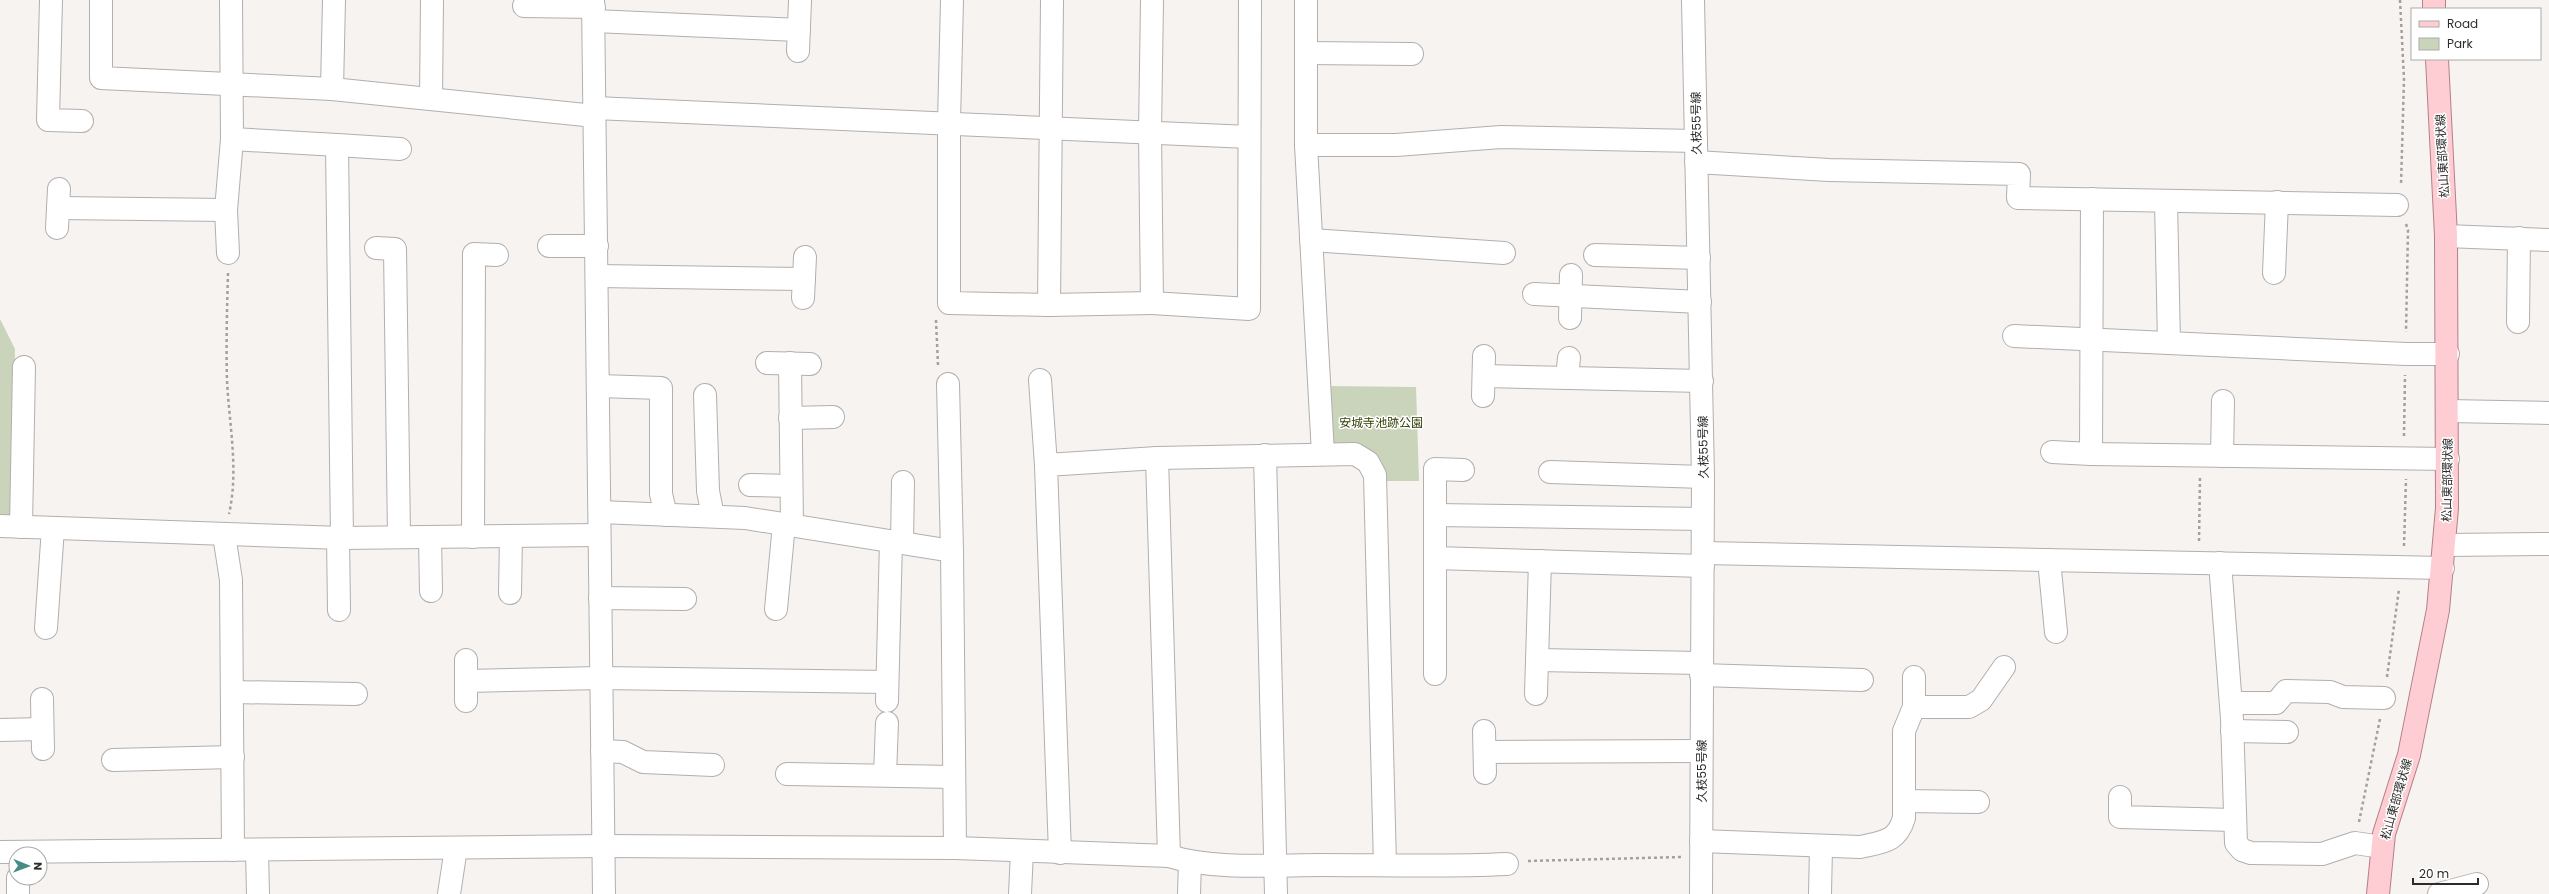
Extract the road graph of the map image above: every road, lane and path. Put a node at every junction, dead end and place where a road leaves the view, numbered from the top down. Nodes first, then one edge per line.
1 (51, 0) edge
2 (101, 0) edge
3 (231, 0) edge
4 (334, 0) edge
5 (432, 0) edge
6 (952, 0) edge
7 (1052, 0) edge
8 (1152, 0) edge
9 (1250, 0) edge
10 (1306, 0) edge
11 (1693, 0) edge
12 (2400, 0) edge
13 (800, 1) dead end
14 (594, 9) edge
15 (524, 10) edge
16 (1306, 53) junction
17 (1412, 54) dead end
18 (2437, 60) edge
19 (232, 84) junction
20 (332, 89) junction
21 (431, 98) junction
22 (595, 112) junction
23 (82, 120) dead end
24 (949, 122) junction
25 (1052, 127) junction
26 (1150, 132) junction
27 (1249, 137) junction
28 (232, 139) junction
29 (337, 145) junction
30 (1306, 145) junction
31 (400, 149) dead end
32 (1696, 151) junction
33 (2092, 199) junction
34 (2166, 201) junction
35 (2277, 202) junction
36 (2397, 205) junction
37 (58, 209) dead end
38 (226, 210) junction
39 (2446, 236) junction
40 (2519, 238) junction
41 (1311, 240) junction
42 (2549, 240) edge
43 (549, 246) dead end
44 (596, 246) junction
45 (376, 248) dead end
46 (228, 253) joint
47 (1504, 253) dead end
48 (497, 255) dead end
49 (1595, 255) dead end
50 (805, 257) dead end
51 (1699, 258) junction
52 (2274, 273) dead end
53 (597, 276) junction
54 (1571, 285) junction
55 (1534, 294) dead end
56 (1700, 302) junction
57 (949, 303) junction
58 (1152, 303) junction
59 (1050, 305) junction
60 (1570, 318) dead end
61 (2518, 322) dead end
62 (2014, 336) dead end
63 (2092, 340) junction
64 (2169, 343) junction
65 (2406, 354) junction
66 (2448, 354) junction
67 (767, 363) dead end
68 (24, 368) dead end
69 (1484, 376) dead end
70 (1040, 380) dead end
71 (1702, 381) junction
72 (948, 384) joint
73 (599, 386) junction
74 (705, 395) dead end
75 (2223, 401) dead end
76 (2448, 411) junction
77 (2549, 413) edge
78 (833, 417) dead end
79 (790, 418) junction
80 (2052, 452) dead end
81 (1323, 454) junction
82 (2091, 454) junction
83 (1265, 455) junction
84 (2211, 456) junction
85 (1156, 458) junction
86 (2404, 458) junction
87 (2448, 458) junction
88 (1046, 465) junction
89 (1463, 470) dead end
90 (1550, 472) dead end
91 (1703, 477) junction
92 (903, 482) dead end
93 (750, 485) dead end
94 (791, 486) junction
95 (600, 512) junction
96 (666, 515) junction
97 (1435, 515) junction
98 (713, 516) junction
99 (1702, 519) junction
100 (788, 525) junction
101 (11, 526) edge
102 (53, 528) junction
103 (224, 535) junction
104 (599, 535) junction
105 (473, 536) junction
106 (511, 536) junction
107 (399, 537) junction
108 (430, 537) junction
109 (340, 538) junction
110 (897, 542) junction
111 (2549, 544) edge
112 (2444, 545) junction
113 (952, 551) junction
114 (1435, 558) junction
115 (1703, 559) junction
116 (2049, 560) junction
117 (1540, 561) junction
118 (2209, 563) junction
119 (2402, 567) junction
120 (2443, 568) junction
121 (431, 590) dead end
122 (510, 593) dead end
123 (600, 598) junction
124 (685, 600) dead end
125 (776, 609) dead end
126 (339, 610) dead end
127 (46, 628) dead end
128 (2056, 632) dead end
129 (1537, 660) junction
130 (2004, 667) dead end
131 (1701, 669) junction
132 (1435, 674) dead end
133 (1914, 677) dead end
134 (601, 678) junction
135 (1862, 680) dead end
136 (466, 681) dead end
137 (232, 692) junction
138 (356, 694) dead end
139 (1536, 694) dead end
140 (2384, 698) junction
141 (42, 699) dead end
142 (2231, 703) junction
143 (1914, 707) junction
144 (887, 723) dead end
145 (0, 730) edge
146 (2232, 732) junction
147 (2287, 732) dead end
148 (1701, 751) junction
149 (602, 752) junction
150 (1485, 752) dead end
151 (233, 757) junction
152 (113, 760) dead end
153 (713, 765) dead end
154 (787, 774) dead end
155 (885, 775) junction
156 (954, 777) junction
157 (2120, 797) dead end
158 (1904, 801) junction
159 (1978, 802) dead end
160 (2234, 820) junction
161 (2355, 843) junction
162 (604, 846) junction
163 (2382, 846) junction
164 (1821, 847) junction
165 (456, 848) junction
166 (955, 848) junction
167 (1701, 848) junction
168 (233, 850) junction
169 (257, 850) junction
170 (1022, 851) junction
171 (48, 853) edge
172 (1060, 853) junction
173 (1169, 856) junction
174 (1190, 862) junction
175 (1507, 864) joint
176 (1276, 865) junction
177 (1385, 865) junction
178 (2477, 884) dead end
179 (258, 894) edge
180 (449, 894) edge
181 (604, 894) edge
182 (1020, 894) edge
183 (1189, 894) edge
184 (1276, 894) edge
185 (1701, 894) edge
186 (1820, 894) edge
187 (2378, 894) edge
188 (2439, 894) edge

1 - 23 street
2 - 19 street
3 - 19 street
4 - 20 street
5 - 21 street
6 - 24 street
7 - 25 street
8 - 26 street
9 - 27 street
10 - 16 street
11 - 32 street, 久枝55号線
12 - 36 path
13 - 14 street
14 - 15 street
14 - 22 street
16 - 17 street
16 - 30 street
18 - 39 main road, 松山東部環状線
19 - 20 street
19 - 28 street
20 - 21 street
21 - 22 street
22 - 24 street
22 - 44 street
24 - 25 street
24 - 57 street
25 - 26 street
25 - 59 street
26 - 27 street
26 - 58 street
27 - 58 street
28 - 29 street
28 - 38 street
29 - 31 street
29 - 109 street
30 - 32 street
30 - 41 street
32 - 33 street
32 - 51 street, 久枝55号線
33 - 34 street
33 - 63 street
34 - 35 street
34 - 64 street
35 - 36 street
35 - 52 street
36 - 65 path
37 - 38 street
38 - 46 street
39 - 40 street
39 - 66 main road, 松山東部環状線
40 - 42 street
40 - 61 street
41 - 47 street
41 - 81 street
43 - 44 street
44 - 53 street
45 - 107 street
46 - 103 path
48 - 105 street
49 - 51 street
50 - 53 street
51 - 56 street, 久枝55号線
53 - 73 street
54 - 55 street
54 - 56 street
54 - 60 street
56 - 71 street, 久枝55号線
57 - 59 street
57 - 72 path
58 - 59 street
62 - 63 street
63 - 64 street
63 - 82 street
64 - 65 street
65 - 66 street
65 - 86 path
66 - 76 main road, 松山東部環状線
67 - 79 street
68 - 101 street
69 - 71 street
70 - 88 street
71 - 91 street, 久枝55号線
72 - 113 street
73 - 95 street
73 - 96 street
74 - 98 street
75 - 84 street
76 - 77 street
76 - 87 main road, 松山東部環状線
78 - 79 street
79 - 94 street
80 - 82 street
81 - 83 street
81 - 177 street
82 - 84 street
83 - 85 street
83 - 176 street
84 - 86 street
84 - 118 path
85 - 88 street
85 - 173 street
86 - 87 street
86 - 119 path
87 - 112 main road, 松山東部環状線
88 - 172 street
89 - 97 street
90 - 91 street
91 - 99 street, 久枝55号線
92 - 110 street
93 - 94 street
94 - 100 street
95 - 96 street
95 - 104 street
96 - 98 street
97 - 99 street
97 - 114 street
98 - 100 street
99 - 115 street, 久枝55号線
100 - 110 street
100 - 125 street
101 - 102 street
102 - 103 street
102 - 127 street
103 - 109 street
103 - 137 street
104 - 106 street
104 - 123 street
105 - 106 street
105 - 108 street
106 - 122 street
107 - 108 street
107 - 109 street
108 - 121 street
109 - 126 street
110 - 113 street
110 - 134 street
111 - 112 street
112 - 120 main road, 松山東部環状線
113 - 156 street
114 - 117 street
114 - 132 street
115 - 116 street
115 - 117 street
115 - 131 street, 久枝55号線
116 - 118 street
116 - 128 street
117 - 129 street
118 - 119 street
118 - 142 street
119 - 120 street
119 - 140 path
120 - 163 main road, 松山東部環状線
123 - 124 street
123 - 134 street
129 - 131 street
129 - 139 street
130 - 143 street
131 - 135 street
131 - 148 street, 久枝55号線
133 - 143 street
134 - 136 street
134 - 149 street
137 - 138 street
137 - 151 street
140 - 142 street
140 - 161 path
141 - 145 street
142 - 146 street
143 - 158 street
144 - 155 street
146 - 147 street
146 - 160 street
148 - 150 street
148 - 167 street, 久枝55号線
149 - 153 street
149 - 162 street
151 - 152 street
151 - 168 street
154 - 155 street
155 - 156 street
156 - 166 street
157 - 160 street
158 - 159 street
158 - 164 street
160 - 161 street
161 - 163 street
162 - 165 street
162 - 166 street
162 - 181 street
163 - 187 main road, 松山東部環状線
164 - 167 street
164 - 186 street
165 - 169 street
165 - 180 street
166 - 170 street
167 - 175 path
167 - 185 street, 久枝55号線
168 - 169 street
168 - 171 street
169 - 179 street
170 - 172 street
170 - 182 street
172 - 173 street
173 - 174 street
174 - 176 street
174 - 183 street
175 - 177 street
176 - 177 street
176 - 184 street
178 - 188 street

